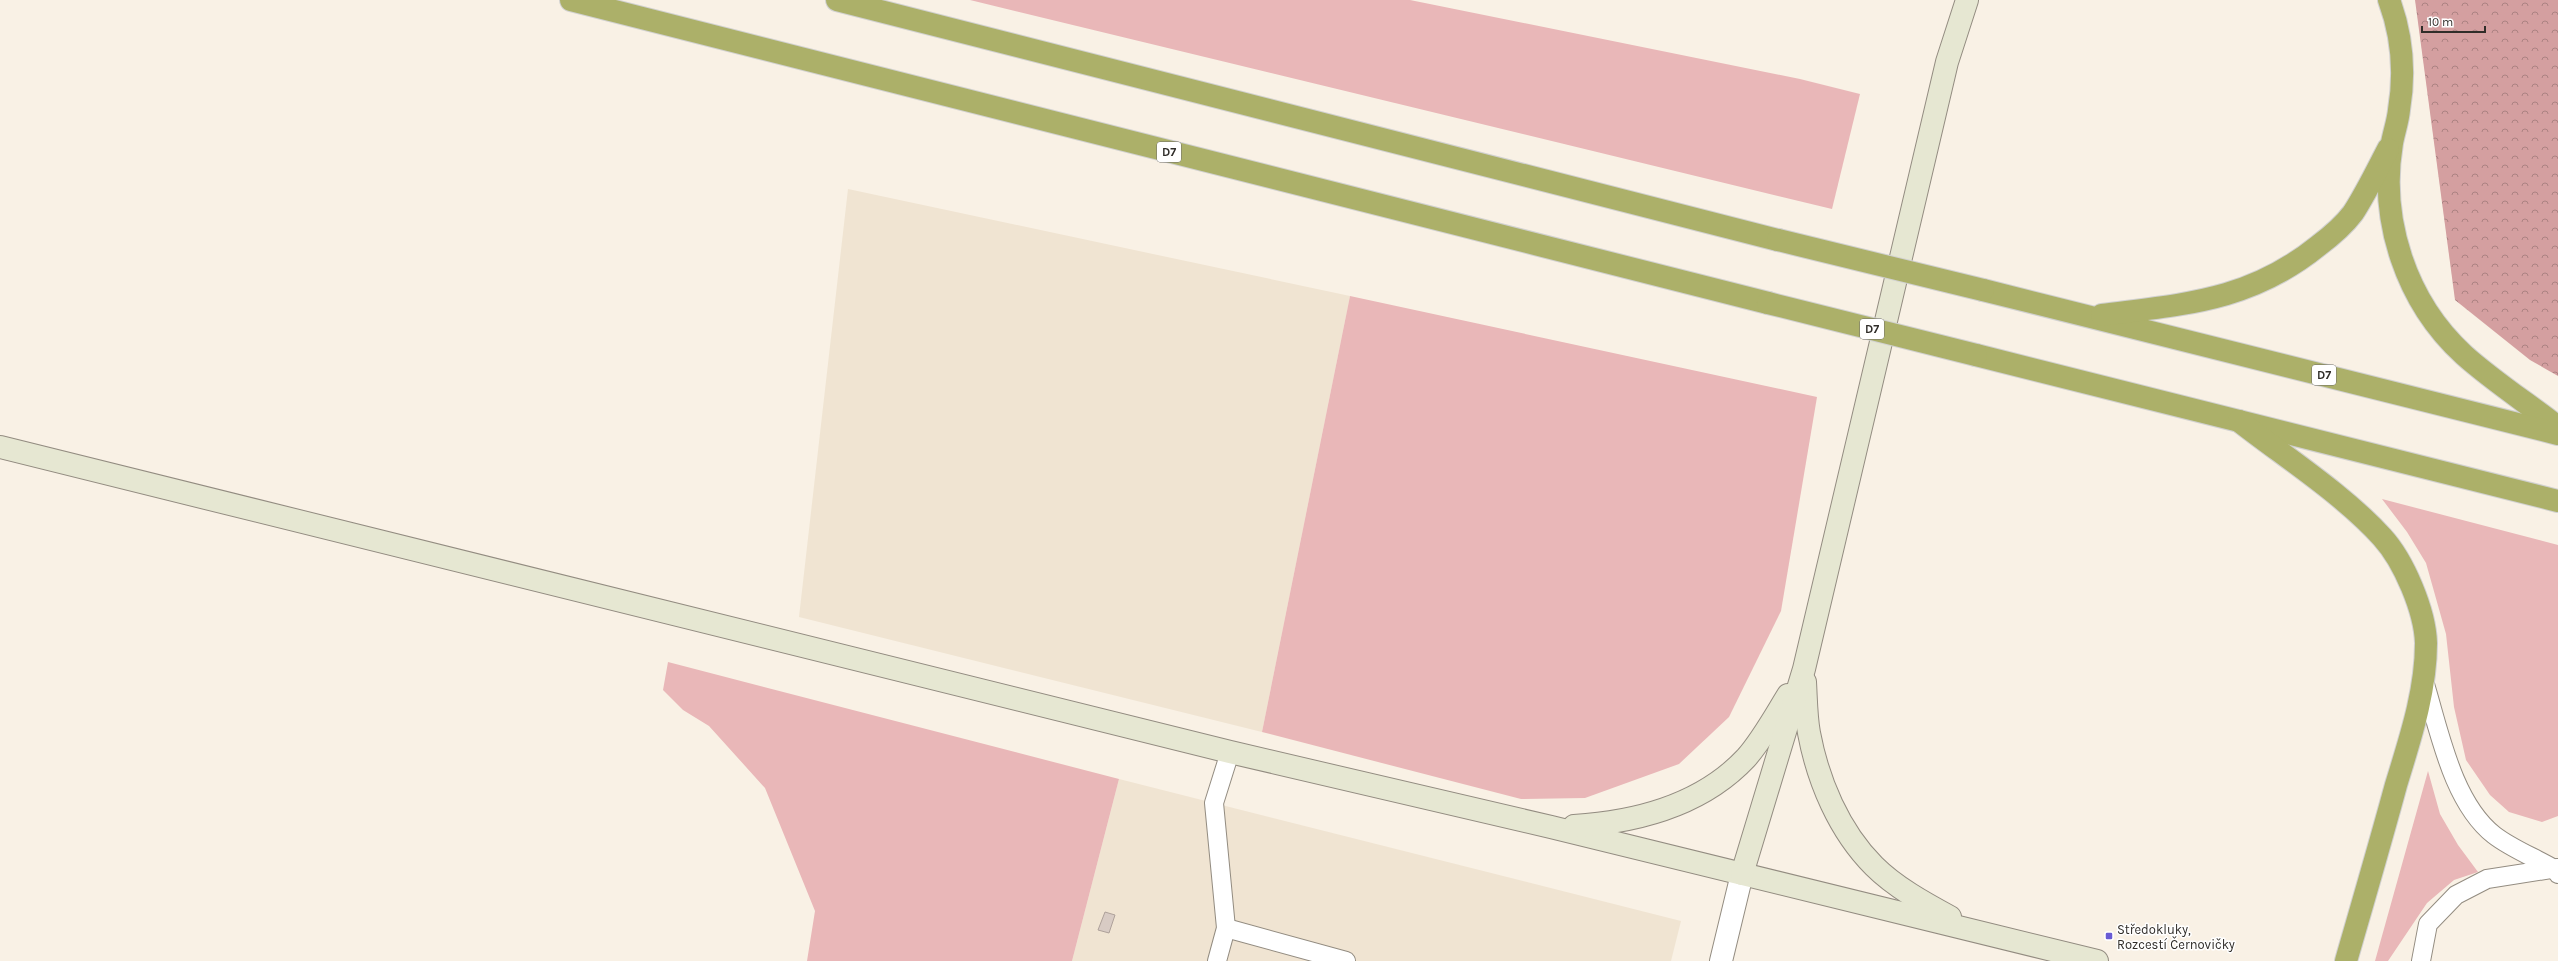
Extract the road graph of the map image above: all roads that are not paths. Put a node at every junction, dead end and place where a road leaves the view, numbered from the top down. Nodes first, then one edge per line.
1 (571, 0) edge
2 (837, 0) edge
3 (1967, 0) edge
4 (2389, 0) edge
5 (2392, 143) junction
6 (2091, 316) junction
7 (2239, 421) junction
8 (2558, 427) edge
9 (2558, 434) edge
10 (0, 447) edge
11 (2558, 501) edge
12 (1804, 669) junction
13 (2424, 681) junction
14 (1230, 752) junction
15 (1551, 827) junction
16 (2557, 871) edge
17 (1742, 874) junction
18 (1226, 928) junction
19 (1978, 932) junction
20 (1217, 961) edge
21 (1346, 961) edge
22 (1721, 961) edge
23 (2097, 961) edge
24 (2346, 961) edge
25 (2421, 961) edge

1 - 7 highway, D7, bridge
2 - 6 highway, D7, bridge
3 - 12 street
4 - 5 highway
5 - 6 highway
5 - 8 highway
6 - 9 highway, D7
7 - 11 highway, D7
7 - 13 highway
10 - 14 street
12 - 15 street
12 - 17 street
12 - 19 street
13 - 16 lane
13 - 24 highway
14 - 15 street
14 - 18 lane
15 - 17 street
16 - 25 lane
17 - 19 street
17 - 22 street
18 - 20 lane
18 - 21 lane
19 - 23 street

